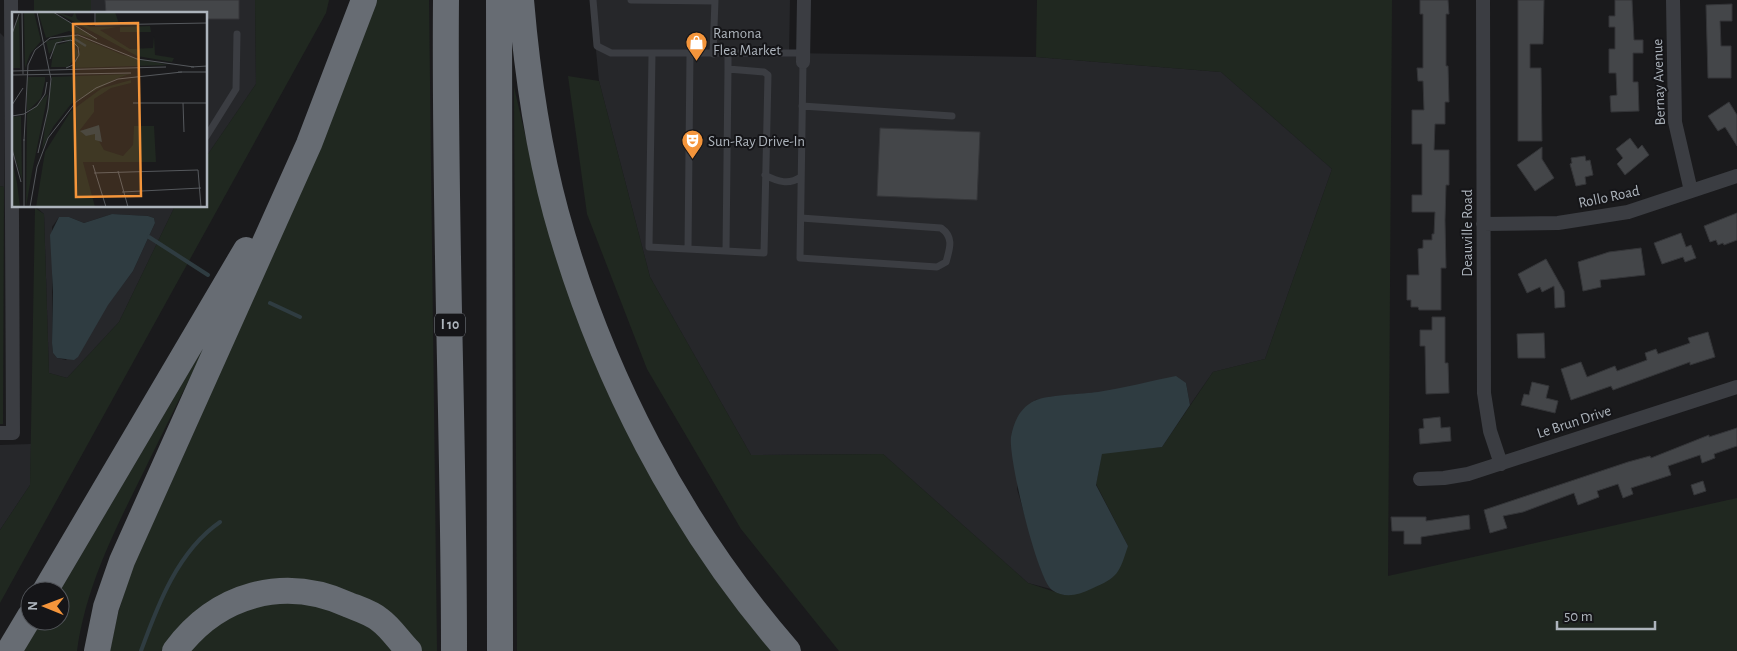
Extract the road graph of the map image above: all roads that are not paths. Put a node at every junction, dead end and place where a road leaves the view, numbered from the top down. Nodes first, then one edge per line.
1 (11, 0) edge
2 (364, 0) edge
3 (446, 0) edge
4 (499, 0) edge
5 (521, 0) edge
6 (593, 0) edge
7 (631, 0) edge
8 (804, 0) edge
9 (1483, 0) edge
10 (1673, 0) edge
11 (715, 1) edge
12 (6, 14) edge
13 (237, 34) dead end
14 (652, 54) junction
15 (690, 54) junction
16 (713, 54) junction
17 (728, 54) junction
18 (803, 57) junction
19 (728, 70) junction
20 (802, 106) junction
21 (952, 116) dead end
22 (208, 135) edge
23 (309, 144) junction
24 (766, 175) junction
25 (1737, 176) edge
26 (801, 177) junction
27 (12, 188) edge
28 (1691, 191) junction
29 (13, 208) edge
30 (801, 218) junction
31 (1484, 224) junction
32 (688, 249) junction
33 (726, 251) junction
34 (1737, 387) edge
35 (6, 433) edge
36 (1500, 464) junction
37 (1420, 479) dead end
38 (51, 581) edge
39 (21, 631) edge
40 (9, 651) edge
41 (97, 651) edge
42 (175, 651) edge
43 (408, 651) edge
44 (454, 651) edge
45 (500, 651) edge
46 (788, 651) edge

1 - 12 street
2 - 23 highway
3 - 44 highway, I 10
4 - 45 highway
5 - 46 highway
6 - 14 lane
7 - 11 lane
8 - 18 street
9 - 31 street, Deauville Road
10 - 28 street, Bernay Avenue
11 - 16 lane
12 - 27 street
13 - 22 lane
14 - 15 lane
14 - 32 lane
15 - 16 lane
15 - 32 lane
16 - 17 lane
17 - 18 lane
17 - 19 lane
18 - 20 lane
19 - 24 lane
19 - 33 lane
20 - 21 lane
20 - 26 lane
23 - 38 highway
23 - 41 highway
24 - 26 lane
24 - 33 lane
25 - 28 street, Rollo Road
26 - 30 lane
28 - 31 street, Rollo Road
29 - 35 street
30 - 30 lane
31 - 36 street, Deauville Road
32 - 33 lane
34 - 36 street, Le Brun Drive
36 - 37 street, Le Brun Drive
39 - 40 highway
42 - 43 highway

